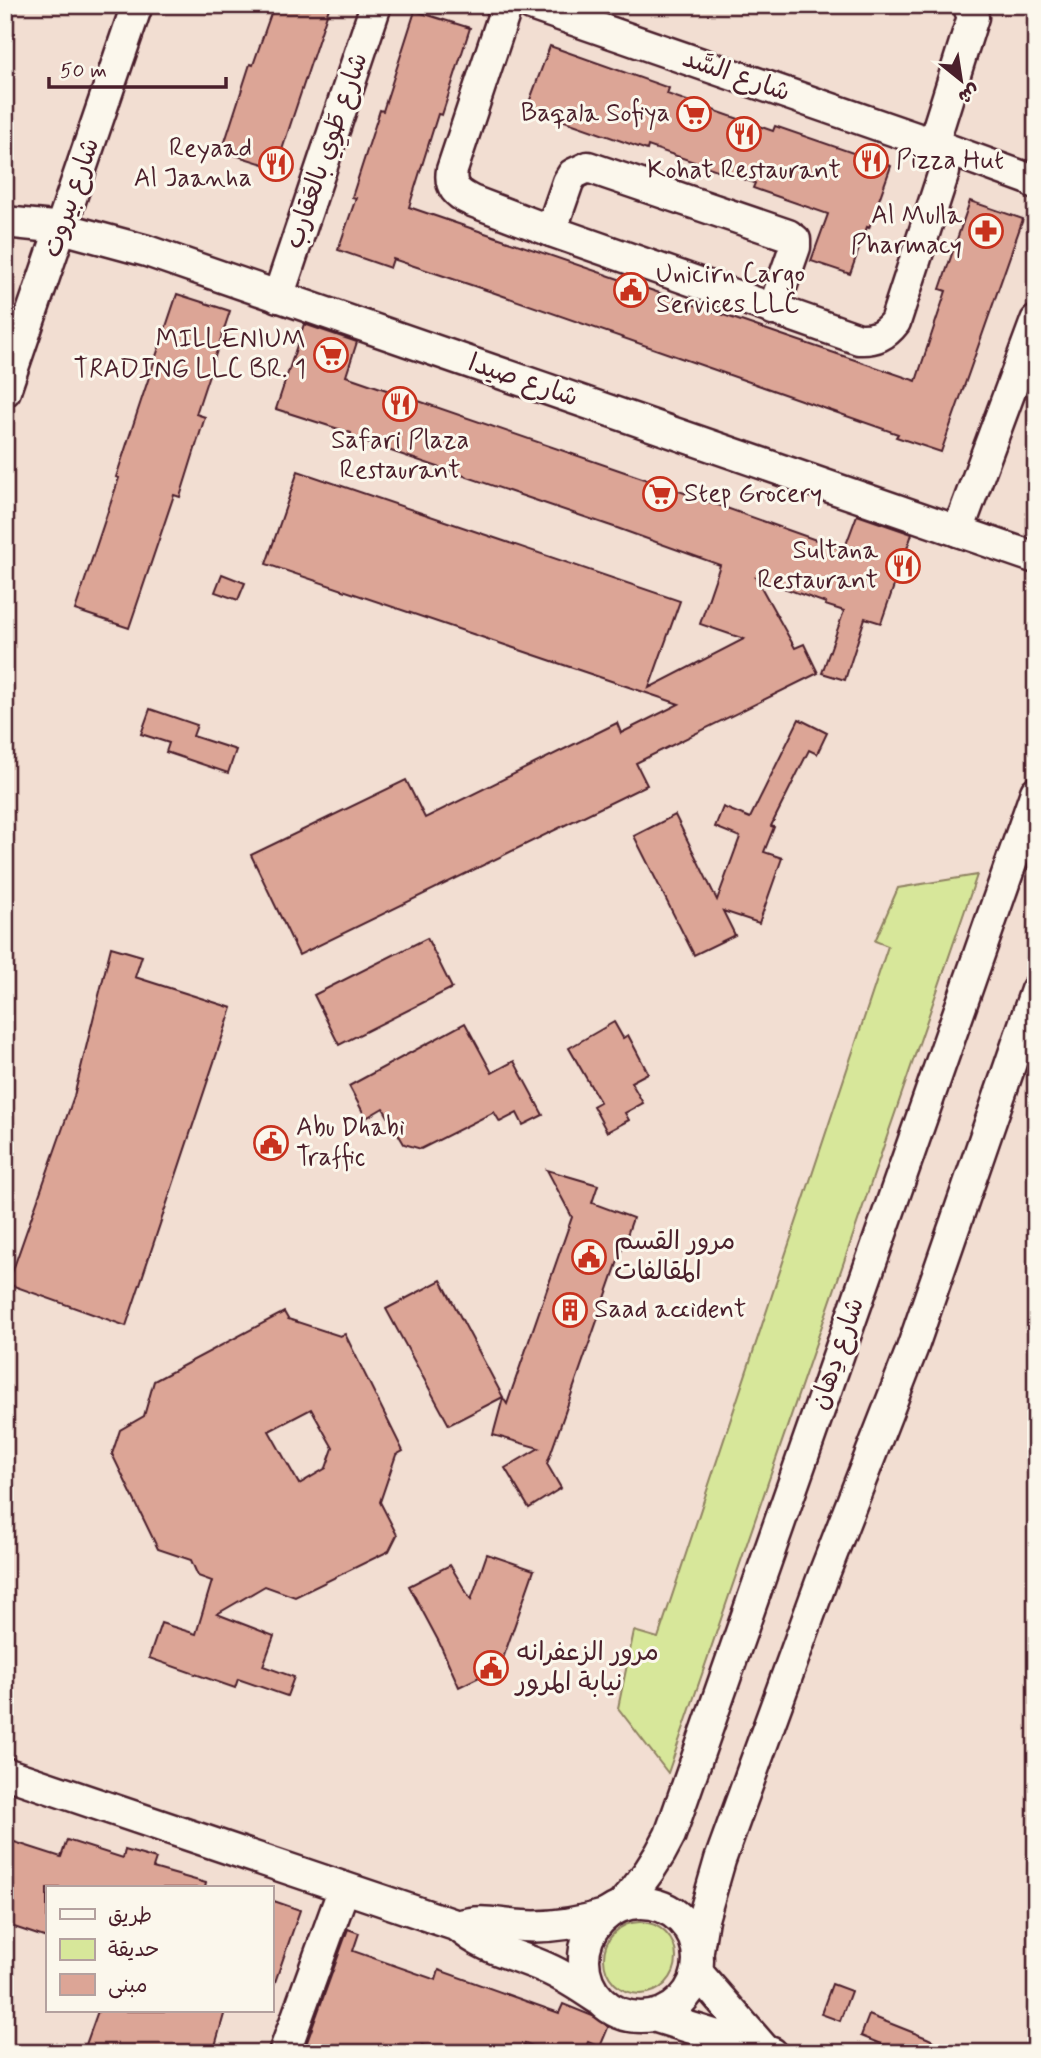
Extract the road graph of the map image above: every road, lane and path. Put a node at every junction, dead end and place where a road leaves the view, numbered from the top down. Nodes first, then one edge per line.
1 (137, 5) edge
2 (376, 5) edge
3 (507, 5) edge
4 (537, 6) edge
5 (978, 9) edge
6 (933, 144) junction
7 (1036, 184) edge
8 (5, 222) edge
9 (62, 228) junction
10 (551, 231) junction
11 (278, 297) junction
12 (773, 310) junction
13 (1036, 321) edge
14 (5, 391) edge
15 (958, 531) junction
16 (1036, 558) edge
17 (1036, 792) edge
18 (1036, 990) edge
19 (5, 1773) edge
20 (344, 1888) junction
21 (613, 1910) junction
22 (458, 1926) junction
23 (698, 1961) junction
24 (597, 1998) junction
25 (653, 2015) junction
26 (768, 2051) edge
27 (284, 2053) edge

1 - 9 street, شارع بيروت
2 - 11 street, شارع طَوِي بالعَقارب
3 - 10 street
4 - 6 street, شارع السَّد
5 - 6 street
6 - 7 street, شارع السَّد
6 - 12 street
8 - 9 street, شارع صيدا
9 - 11 street, شارع صيدا
9 - 14 street, شارع بيروت
10 - 12 street
10 - 12 street
11 - 15 street, شارع صيدا
13 - 15 street
15 - 16 street, شارع صيدا
17 - 21 street, شارع دِهان
18 - 23 street
19 - 20 street
20 - 22 street
20 - 27 street
21 - 22 street
21 - 23 street
21 - 24 street
22 - 24 street
23 - 25 street
23 - 26 street
24 - 25 street
25 - 26 street

